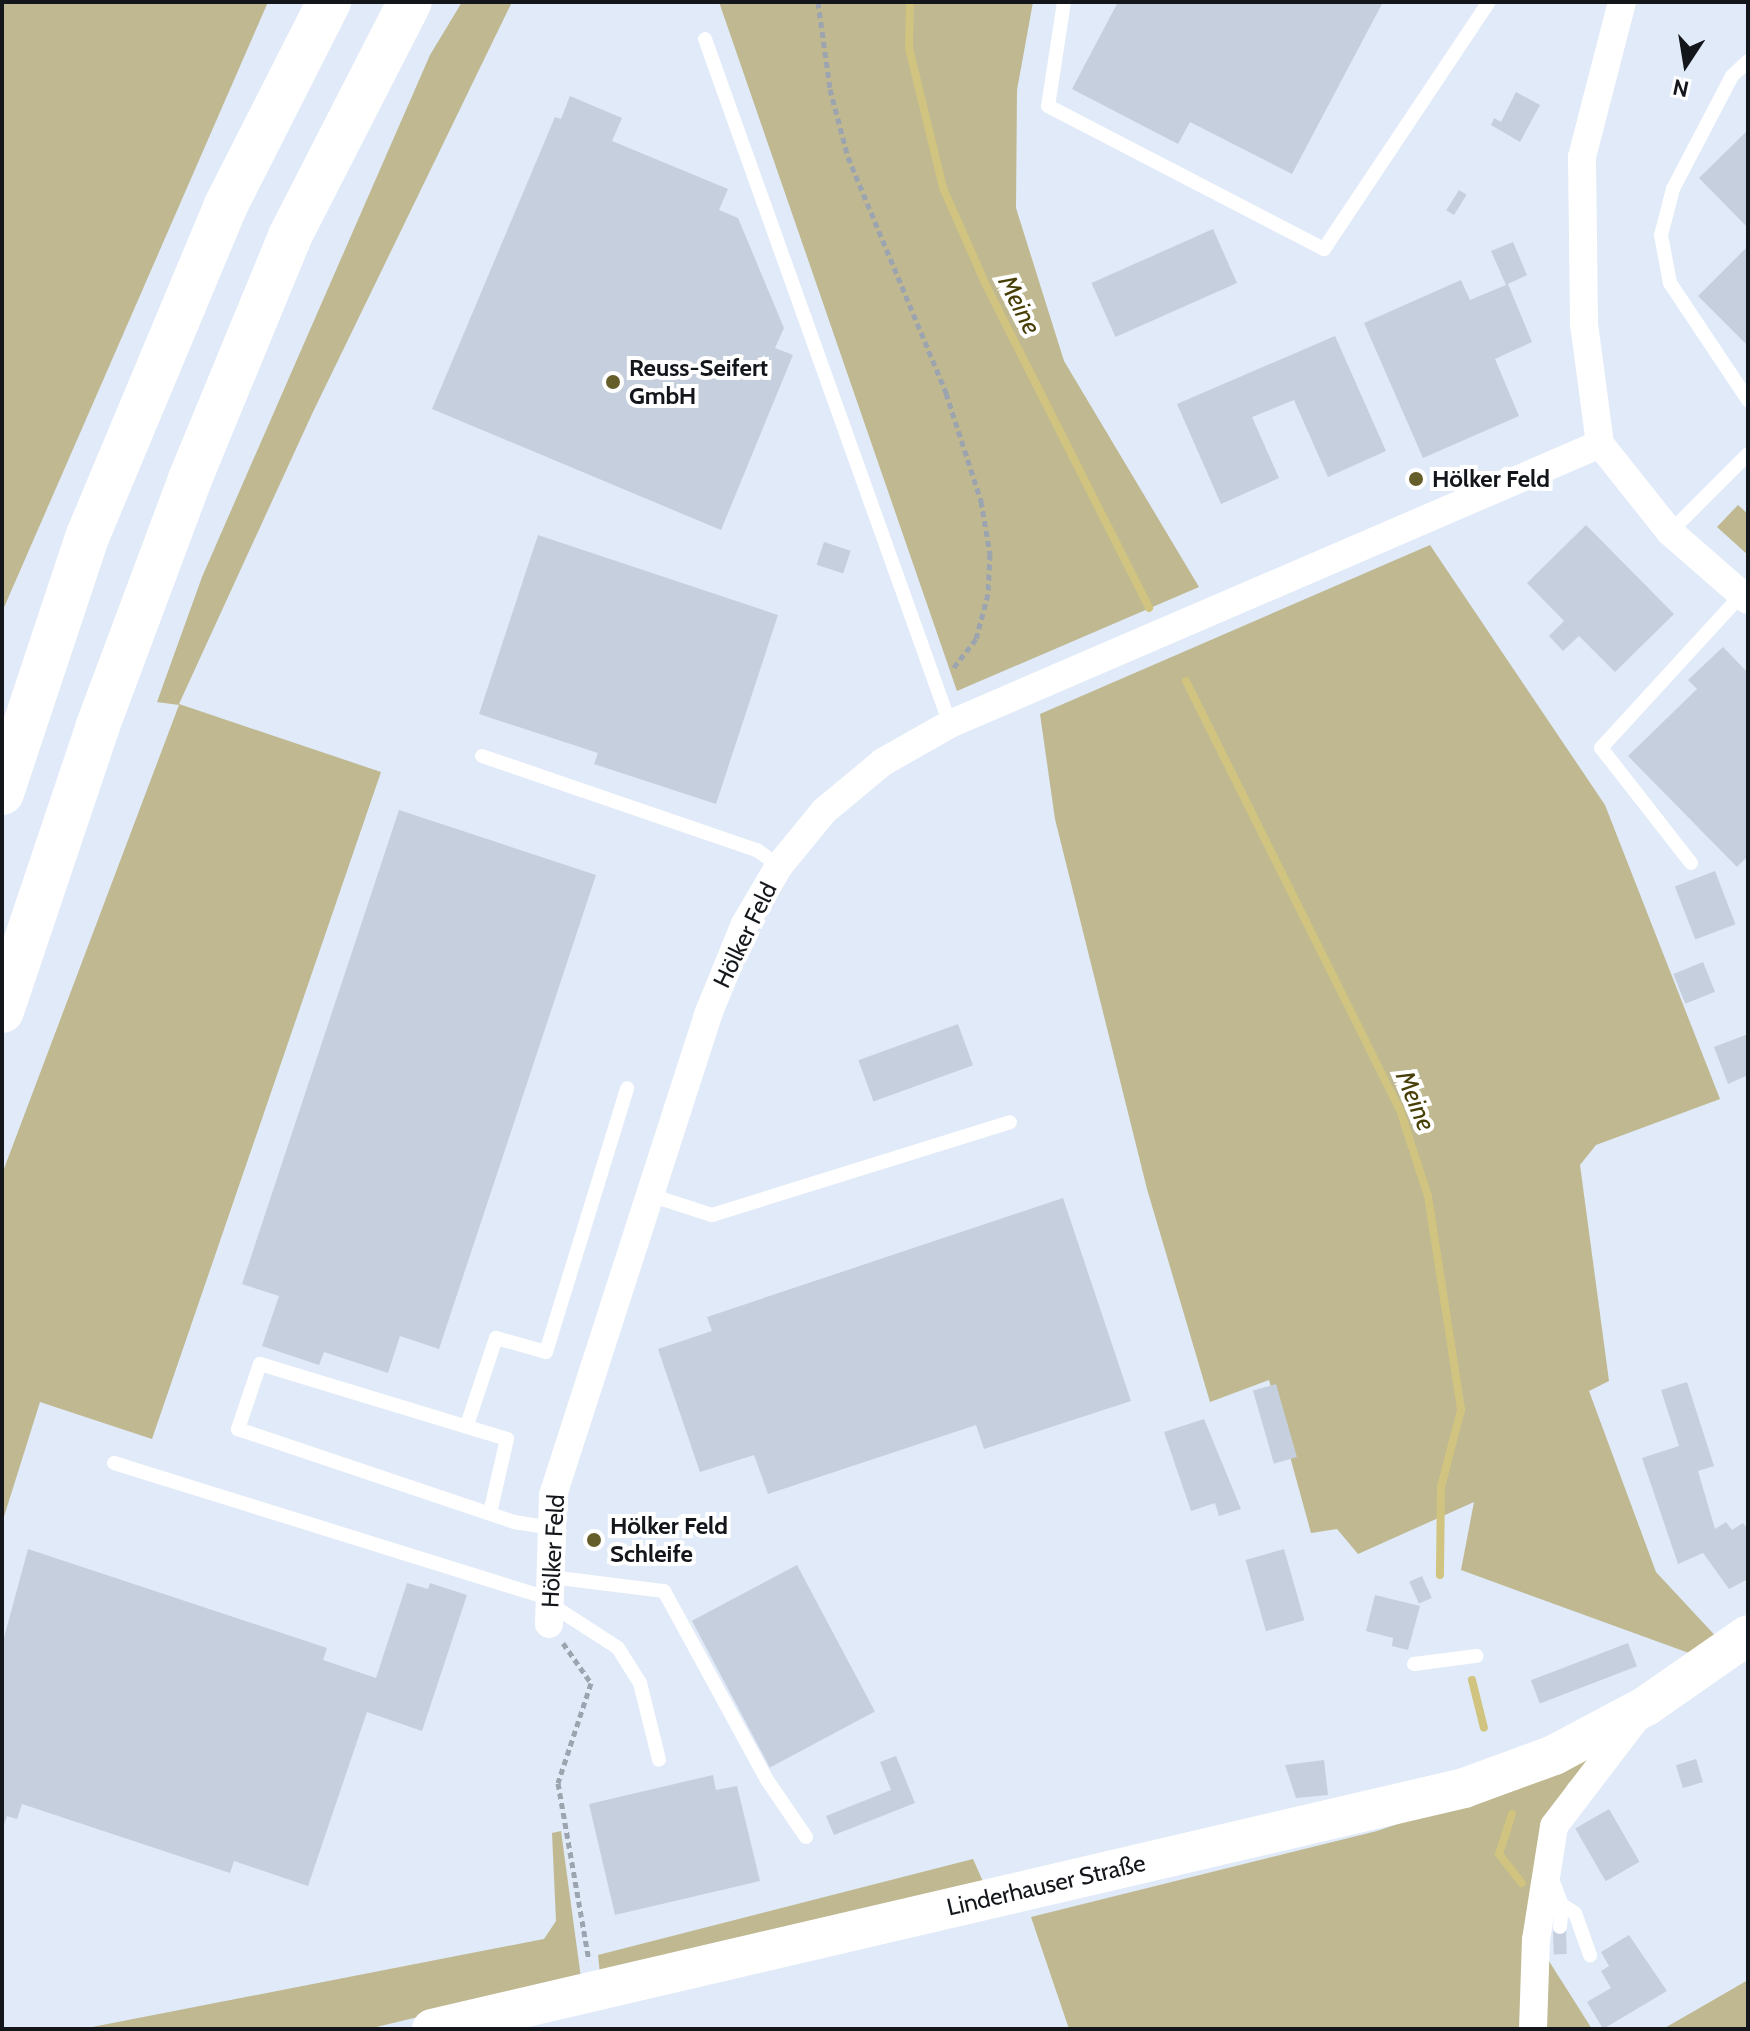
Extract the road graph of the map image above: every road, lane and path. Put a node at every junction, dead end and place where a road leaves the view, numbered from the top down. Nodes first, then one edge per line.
1 (329, 2) edge
2 (410, 2) edge
3 (818, 2) edge
4 (1064, 2) edge
5 (1489, 2) edge
6 (1622, 2) edge
7 (705, 39) dead end
8 (1748, 61) edge
9 (1748, 400) edge
10 (1600, 444) junction
11 (1748, 454) edge
12 (1670, 532) junction
13 (1745, 597) edge
14 (938, 689) junction
15 (950, 724) junction
16 (482, 756) dead end
17 (2, 793) edge
18 (1691, 863) dead end
19 (779, 866) junction
20 (2, 1011) edge
21 (627, 1088) dead end
22 (1010, 1122) dead end
23 (650, 1195) junction
24 (467, 1425) junction
25 (114, 1463) dead end
26 (490, 1513) junction
27 (552, 1528) junction
28 (550, 1601) junction
29 (1748, 1635) edge
30 (1476, 1656) dead end
31 (1414, 1664) dead end
32 (1646, 1706) junction
33 (659, 1760) dead end
34 (806, 1837) dead end
35 (1545, 1863) junction
36 (1562, 1905) junction
37 (1560, 1927) dead end
38 (1590, 1955) dead end
39 (594, 1989) junction
40 (432, 2029) edge
41 (1533, 2029) edge

1 - 17 highway
2 - 20 highway
3 - 14 path
4 - 5 lane
6 - 10 street
7 - 14 lane
8 - 9 lane
10 - 12 street
10 - 15 street, Hölker Feld
11 - 12 lane
12 - 13 street
13 - 18 lane
14 - 15 lane
15 - 19 street, Hölker Feld
16 - 19 lane
19 - 23 street, Hölker Feld
21 - 24 lane
22 - 23 lane
23 - 27 street, Hölker Feld
24 - 26 lane
24 - 26 lane
25 - 28 lane
26 - 27 lane
27 - 28 street, Hölker Feld
28 - 33 lane
28 - 34 lane
28 - 39 path
29 - 32 main road, Linderhauser Straße
30 - 31 lane
32 - 35 street, Linderhauser Straße
32 - 39 main road, Linderhauser Straße
35 - 36 lane
35 - 41 street, Linderhauser Straße
36 - 37 lane
36 - 38 lane
39 - 40 main road, Linderhauser Straße

